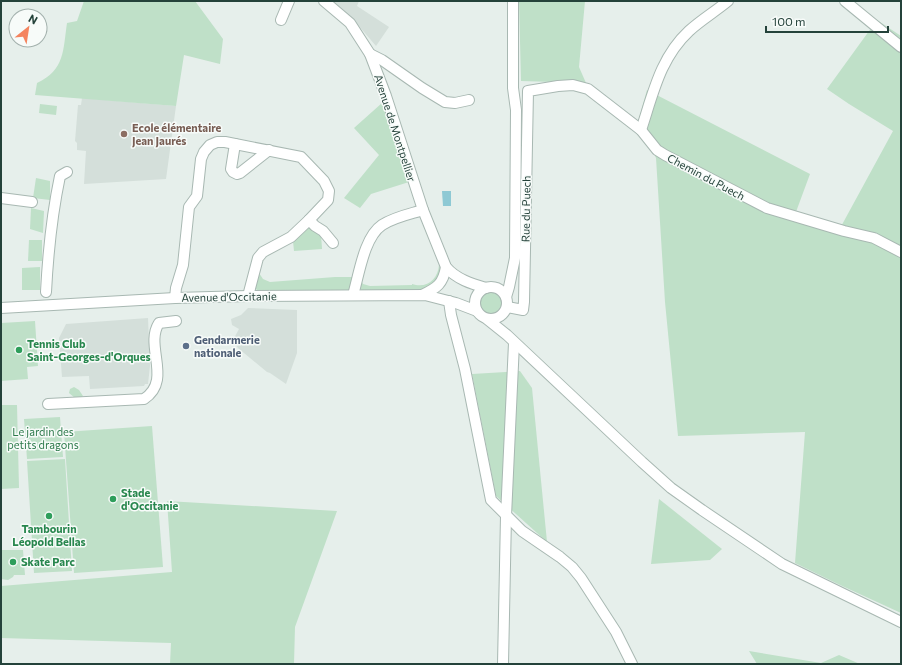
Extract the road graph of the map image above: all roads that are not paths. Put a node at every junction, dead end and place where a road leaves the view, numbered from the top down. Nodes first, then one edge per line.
1 (289, 1) edge
2 (324, 1) edge
3 (513, 1) edge
4 (728, 1) edge
5 (845, 1) edge
6 (282, 20) dead end
7 (901, 47) edge
8 (370, 54) junction
9 (528, 91) joint
10 (469, 100) dead end
11 (641, 130) junction
12 (235, 144) junction
13 (269, 150) junction
14 (67, 172) dead end
15 (1, 198) edge
16 (32, 202) dead end
17 (423, 210) junction
18 (309, 220) junction
19 (333, 243) dead end
20 (901, 252) edge
21 (446, 267) junction
22 (510, 279) junction
23 (46, 292) dead end
24 (354, 295) junction
25 (422, 295) junction
26 (248, 296) junction
27 (482, 296) junction
28 (506, 297) junction
29 (176, 298) junction
30 (452, 302) junction
31 (1, 308) edge
32 (505, 311) junction
33 (487, 319) junction
34 (176, 321) dead end
35 (511, 339) junction
36 (48, 404) dead end
37 (506, 516) junction
38 (901, 622) edge
39 (503, 664) edge
40 (632, 664) edge

1 - 6 street
2 - 8 street, Avenue de Montpellier
3 - 22 street
4 - 11 street
5 - 7 street
8 - 10 street
8 - 17 street, Avenue de Montpellier
9 - 11 street, Chemin du Puech
9 - 32 street, Rue du Puech
11 - 20 street, Chemin du Puech
12 - 13 street
12 - 13 street
12 - 29 street
13 - 18 street
14 - 23 street
15 - 16 street
17 - 21 street, Avenue de Montpellier
17 - 24 street
18 - 19 street
18 - 26 street
21 - 25 street
21 - 27 street
22 - 27 street
22 - 28 street
24 - 25 street, Avenue d'Occitanie
24 - 26 street, Avenue d'Occitanie
25 - 30 street, Avenue d'Occitanie
26 - 29 street, Avenue d'Occitanie
27 - 28 street
27 - 30 street, Avenue d'Occitanie
27 - 33 street
28 - 32 street
29 - 31 street, Avenue d'Occitanie
30 - 37 street
32 - 33 street
32 - 35 street
33 - 35 street
34 - 36 street
35 - 37 street
35 - 38 street
37 - 39 street
37 - 40 street

